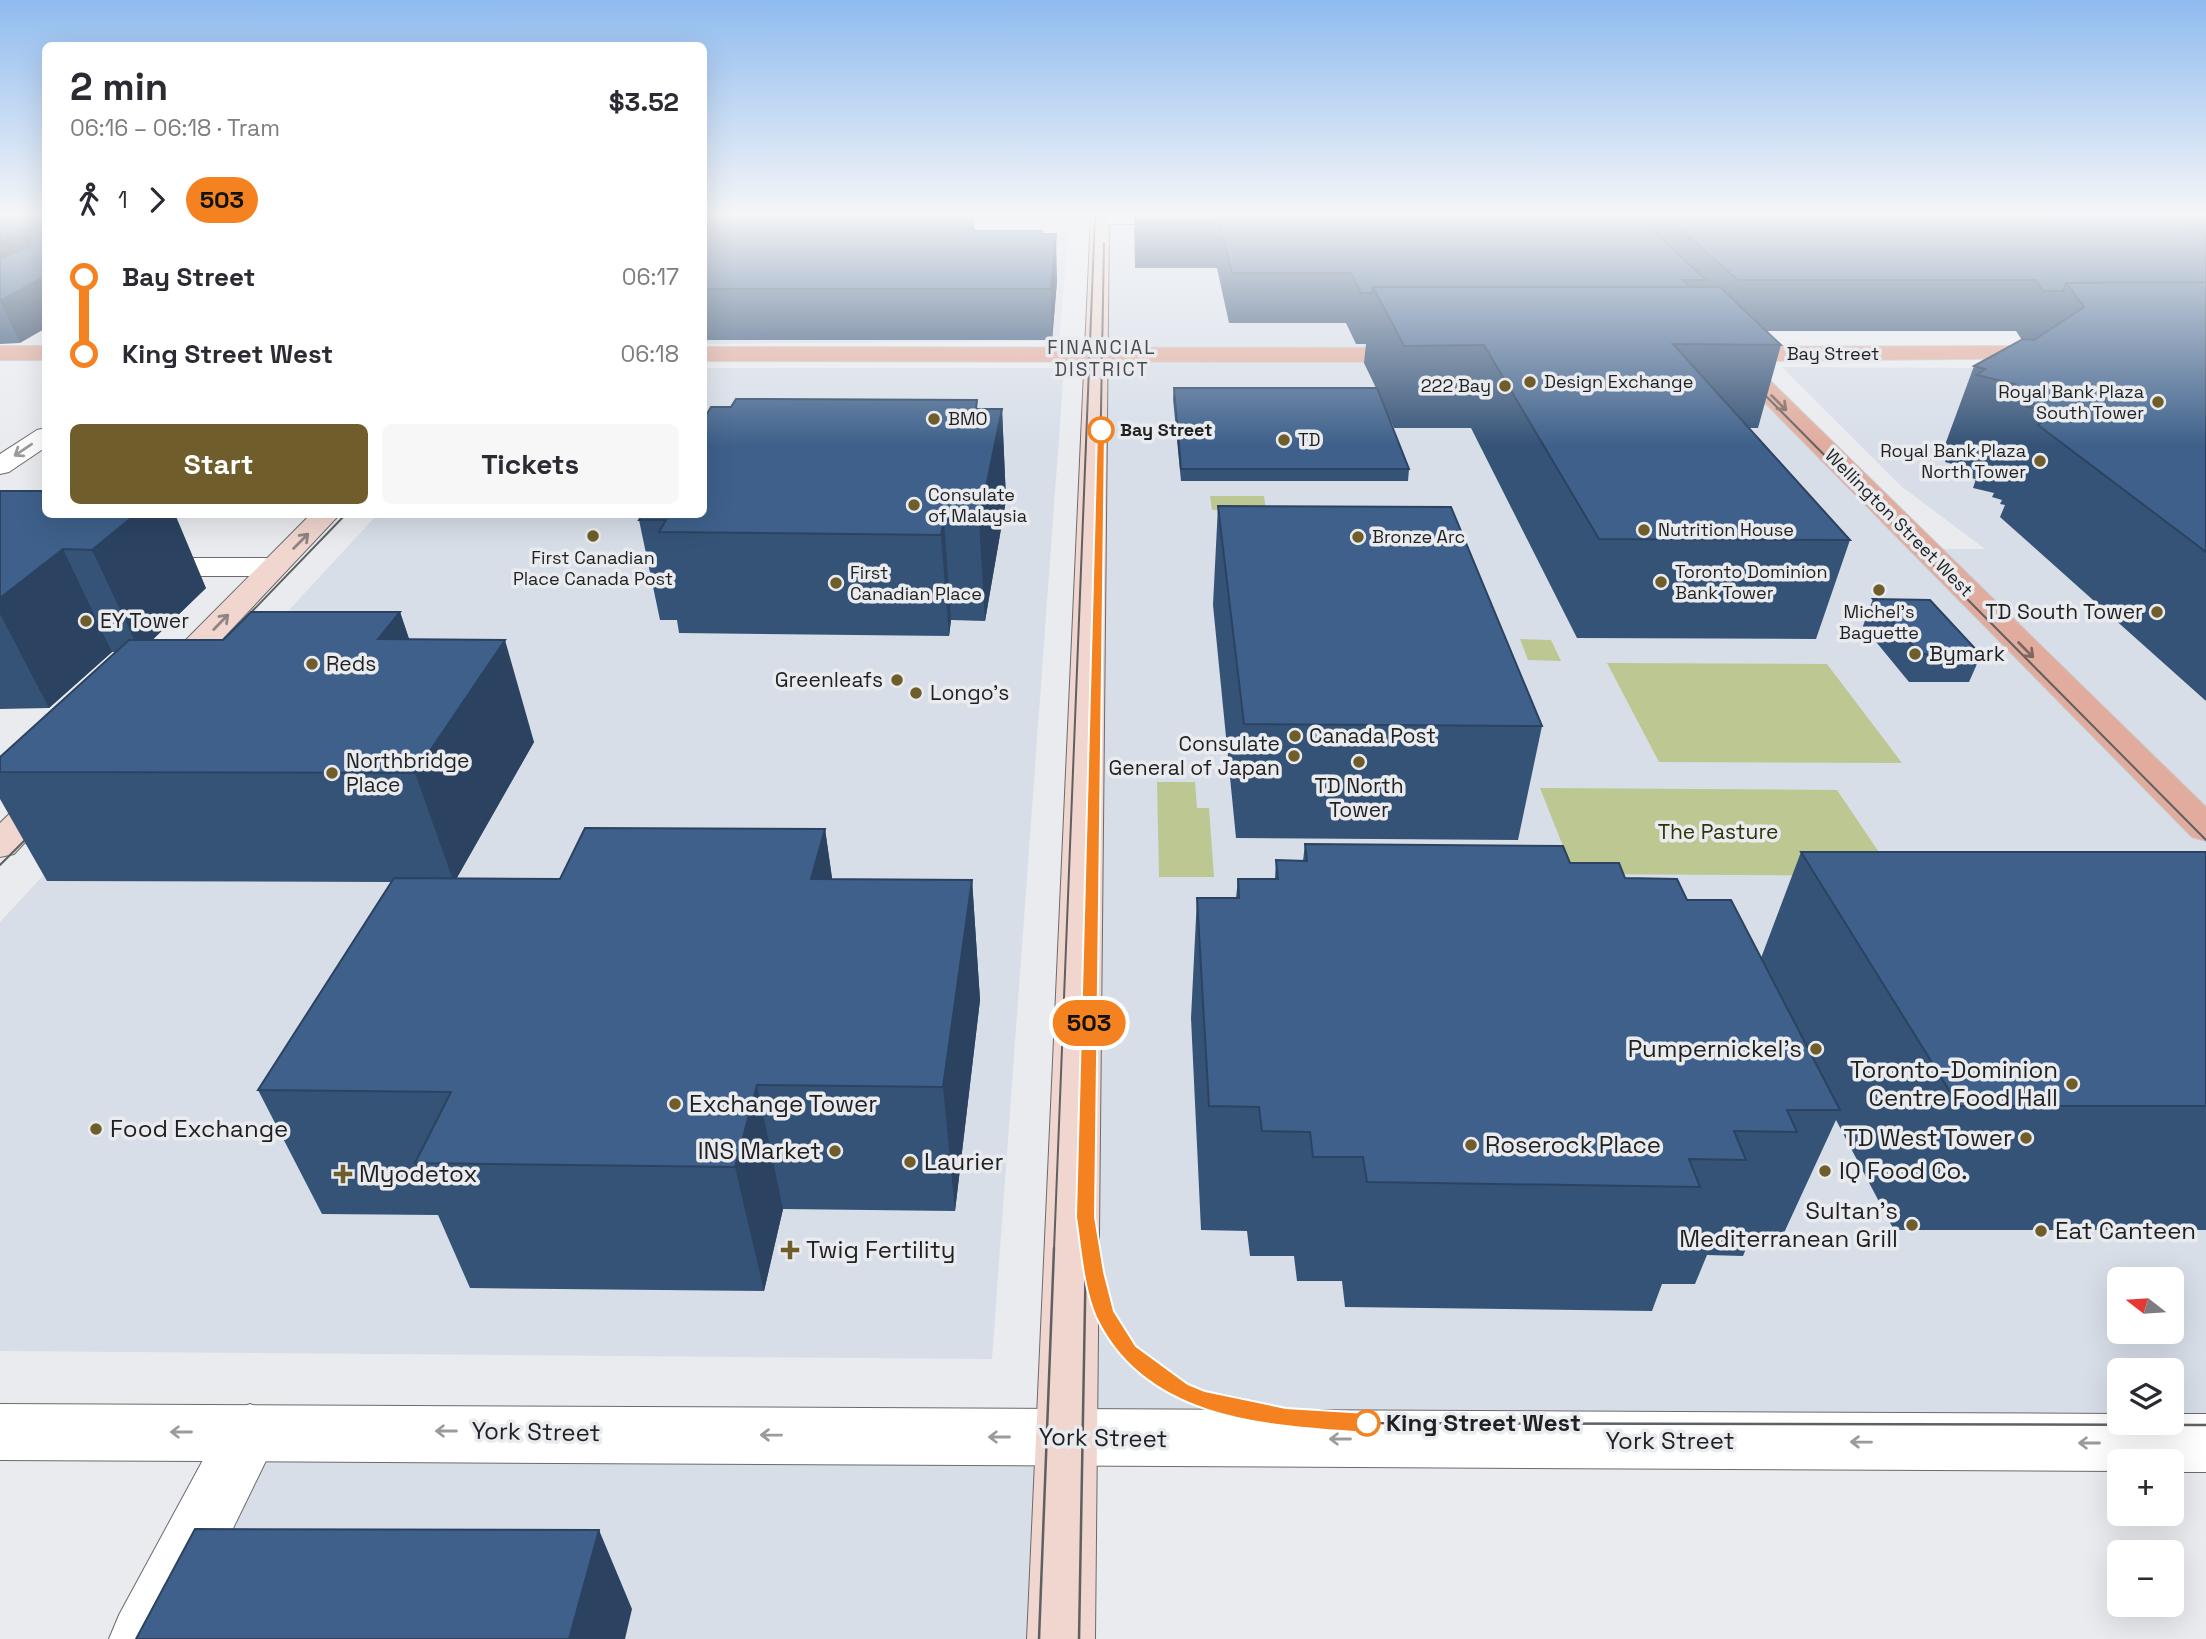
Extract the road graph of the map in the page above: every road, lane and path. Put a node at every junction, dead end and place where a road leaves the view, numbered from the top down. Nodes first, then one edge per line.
1 (1098, 292) edge
2 (1716, 350) joint
3 (0, 353) edge
4 (42, 353) edge
5 (2068, 353) edge
6 (707, 354) edge
7 (1096, 355) junction
8 (1440, 355) edge
9 (42, 438) edge
10 (0, 466) edge
11 (323, 518) edge
12 (124, 567) edge
13 (274, 567) junction
14 (146, 699) edge
15 (78, 767) edge
16 (2206, 829) edge
17 (0, 845) edge
18 (0, 1432) edge
19 (250, 1432) junction
20 (1067, 1437) junction
21 (2206, 1443) edge
22 (143, 1639) edge
23 (1061, 1639) edge

1 - 7 main road
2 - 5 main road, Bay Street
2 -> 16 main road, Wellington Street West
3 - 4 main road
6 - 7 main road
7 - 8 main road
7 - 20 main road
9 -> 10 street
13 -> 11 main road
12 - 13 street
14 -> 13 main road
15 - 17 main road
19 -> 18 street, York Street
20 -> 19 street, York Street
19 - 22 street
21 -> 20 street, York Street
20 - 23 main road

